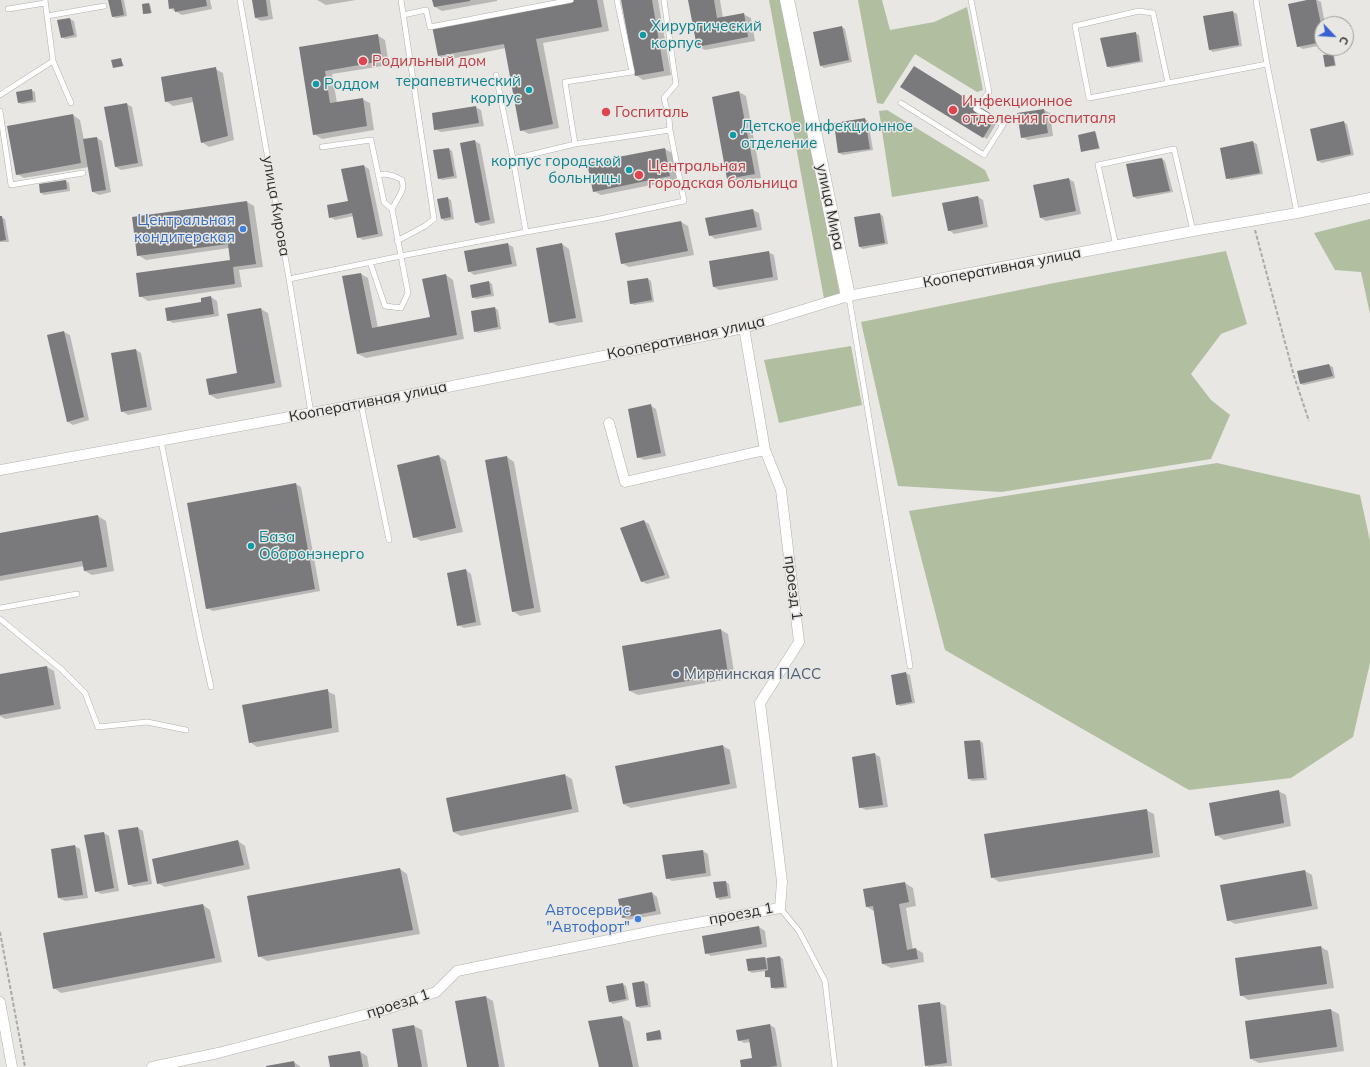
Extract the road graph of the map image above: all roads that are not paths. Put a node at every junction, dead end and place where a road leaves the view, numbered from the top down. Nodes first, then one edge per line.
1 (240, 0) edge
2 (402, 0) edge
3 (571, 0) edge
4 (617, 0) edge
5 (664, 0) edge
6 (788, 0) edge
7 (971, 0) edge
8 (1256, 0) edge
9 (45, 2) edge
10 (104, 6) dead end
11 (8, 9) dead end
12 (404, 14) junction
13 (47, 16) junction
14 (53, 61) junction
15 (1267, 64) junction
16 (496, 75) dead end
17 (1168, 83) junction
18 (0, 95) edge
19 (71, 103) dead end
20 (902, 103) dead end
21 (0, 111) edge
22 (670, 130) junction
23 (575, 144) junction
24 (322, 147) dead end
25 (512, 159) junction
26 (83, 173) dead end
27 (378, 175) junction
28 (1370, 198) edge
29 (392, 209) junction
30 (1297, 213) junction
31 (1193, 231) junction
32 (526, 232) junction
33 (397, 241) junction
34 (1116, 246) junction
35 (401, 256) junction
36 (370, 262) junction
37 (289, 279) junction
38 (848, 296) junction
39 (744, 328) junction
40 (361, 404) junction
41 (311, 413) junction
42 (609, 423) dead end
43 (161, 441) junction
44 (765, 450) junction
45 (0, 470) edge
46 (389, 540) dead end
47 (77, 594) dead end
48 (0, 608) edge
49 (0, 619) edge
50 (910, 666) dead end
51 (211, 687) dead end
52 (186, 730) dead end
53 (780, 908) junction
54 (0, 1002) edge
55 (12, 1067) edge
56 (152, 1067) edge
57 (835, 1067) edge

1 - 37 lane, улица Кирова
2 - 12 lane
3 - 12 lane
4 - 23 lane
5 - 22 lane
6 - 38 street, улица Мира
7 - 20 lane
8 - 15 lane
9 - 11 lane
9 - 13 lane
10 - 13 lane
12 - 33 lane
13 - 14 lane
14 - 18 lane
14 - 19 lane
15 - 17 lane
15 - 30 lane
16 - 25 lane
17 - 17 lane
21 - 26 lane
22 - 23 lane
22 - 32 lane
23 - 25 lane
24 - 27 lane
25 - 32 lane
27 - 29 lane
27 - 29 lane
28 - 30 street, Кооперативная улица
29 - 33 lane
30 - 31 street, Кооперативная улица
31 - 34 street, Кооперативная улица
31 - 34 lane
32 - 35 lane
33 - 35 lane
34 - 38 street, Кооперативная улица
35 - 36 lane
35 - 36 lane
36 - 37 lane
37 - 41 lane, улица Кирова
38 - 39 street, Кооперативная улица
38 - 50 lane
39 - 40 street, Кооперативная улица
39 - 44 street, проезд 1
40 - 41 street, Кооперативная улица
40 - 46 lane
41 - 43 street, Кооперативная улица
42 - 44 street
43 - 45 street, Кооперативная улица
43 - 51 lane
44 - 53 street, проезд 1
47 - 48 lane
49 - 52 lane
53 - 56 street, проезд 1
53 - 57 lane
54 - 55 street

